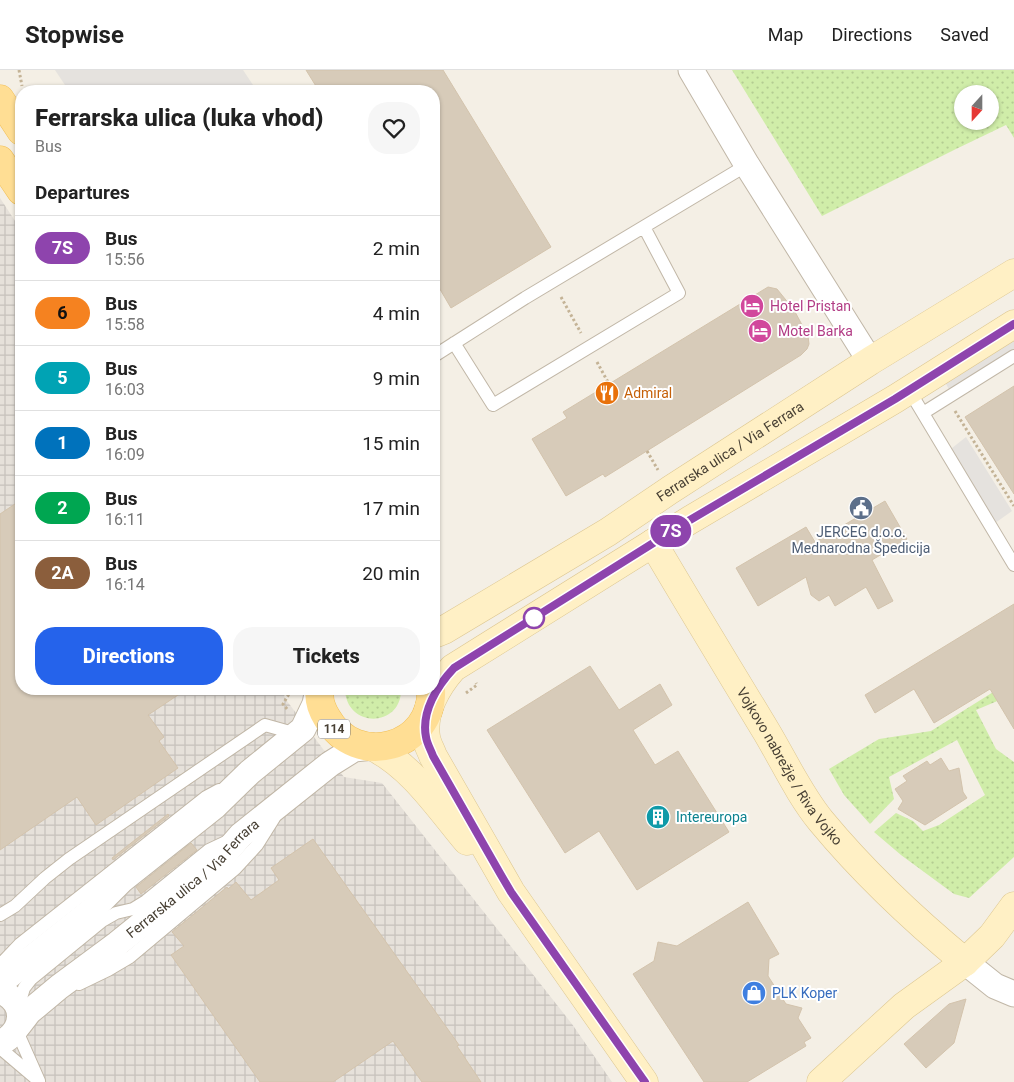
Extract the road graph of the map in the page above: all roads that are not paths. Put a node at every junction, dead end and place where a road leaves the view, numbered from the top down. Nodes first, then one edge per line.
1 (691, 70) edge
2 (0, 99) edge
3 (15, 122) edge
4 (0, 160) edge
5 (747, 165) junction
6 (15, 182) edge
7 (644, 227) junction
8 (1014, 273) edge
9 (1014, 324) edge
10 (454, 343) junction
11 (440, 352) edge
12 (1014, 356) edge
13 (870, 362) junction
14 (909, 390) junction
15 (923, 413) junction
16 (652, 543) junction
17 (1014, 565) edge
18 (440, 632) edge
19 (440, 682) edge
20 (317, 695) edge
21 (320, 695) edge
22 (429, 698) edge
23 (297, 734) junction
24 (373, 747) junction
25 (250, 772) junction
26 (288, 798) junction
27 (511, 892) junction
28 (1014, 906) edge
29 (0, 915) edge
30 (965, 962) junction
31 (0, 964) edge
32 (0, 983) edge
33 (1014, 994) edge
34 (19, 1007) edge
35 (913, 1015) dead end
36 (0, 1043) edge
37 (0, 1048) edge
38 (40, 1081) edge
39 (644, 1082) edge
40 (821, 1082) edge

1 - 5 street
2 - 3 main road
4 - 6 main road
5 - 7 lane
5 - 13 street
7 - 10 lane
7 - 10 lane
8 - 13 street, Ferrarska ulica / Via Ferrara
9 - 14 street
10 - 11 lane
12 - 15 lane
13 - 18 street, Ferrarska ulica / Via Ferrara
14 - 15 lane
14 - 16 street
15 - 17 lane
16 - 19 street
16 - 30 street, Vojkovo nabrežje / Riva Vojko
20 - 23 street
21 - 24 main road, 114
22 - 24 main road, 114
22 - 27 street
23 - 25 street
23 - 29 lane
24 - 26 street, Ferrarska ulica / Via Ferrara
24 - 27 street
25 - 31 lane
25 - 32 street
26 - 34 street, Ferrarska ulica / Via Ferrara
26 - 34 lane
27 - 39 street
28 - 30 street
30 - 33 street
30 - 35 lane
30 - 40 street
34 - 36 street, Ferrarska ulica / Via Ferrara
34 - 38 lane
37 - 38 lane

